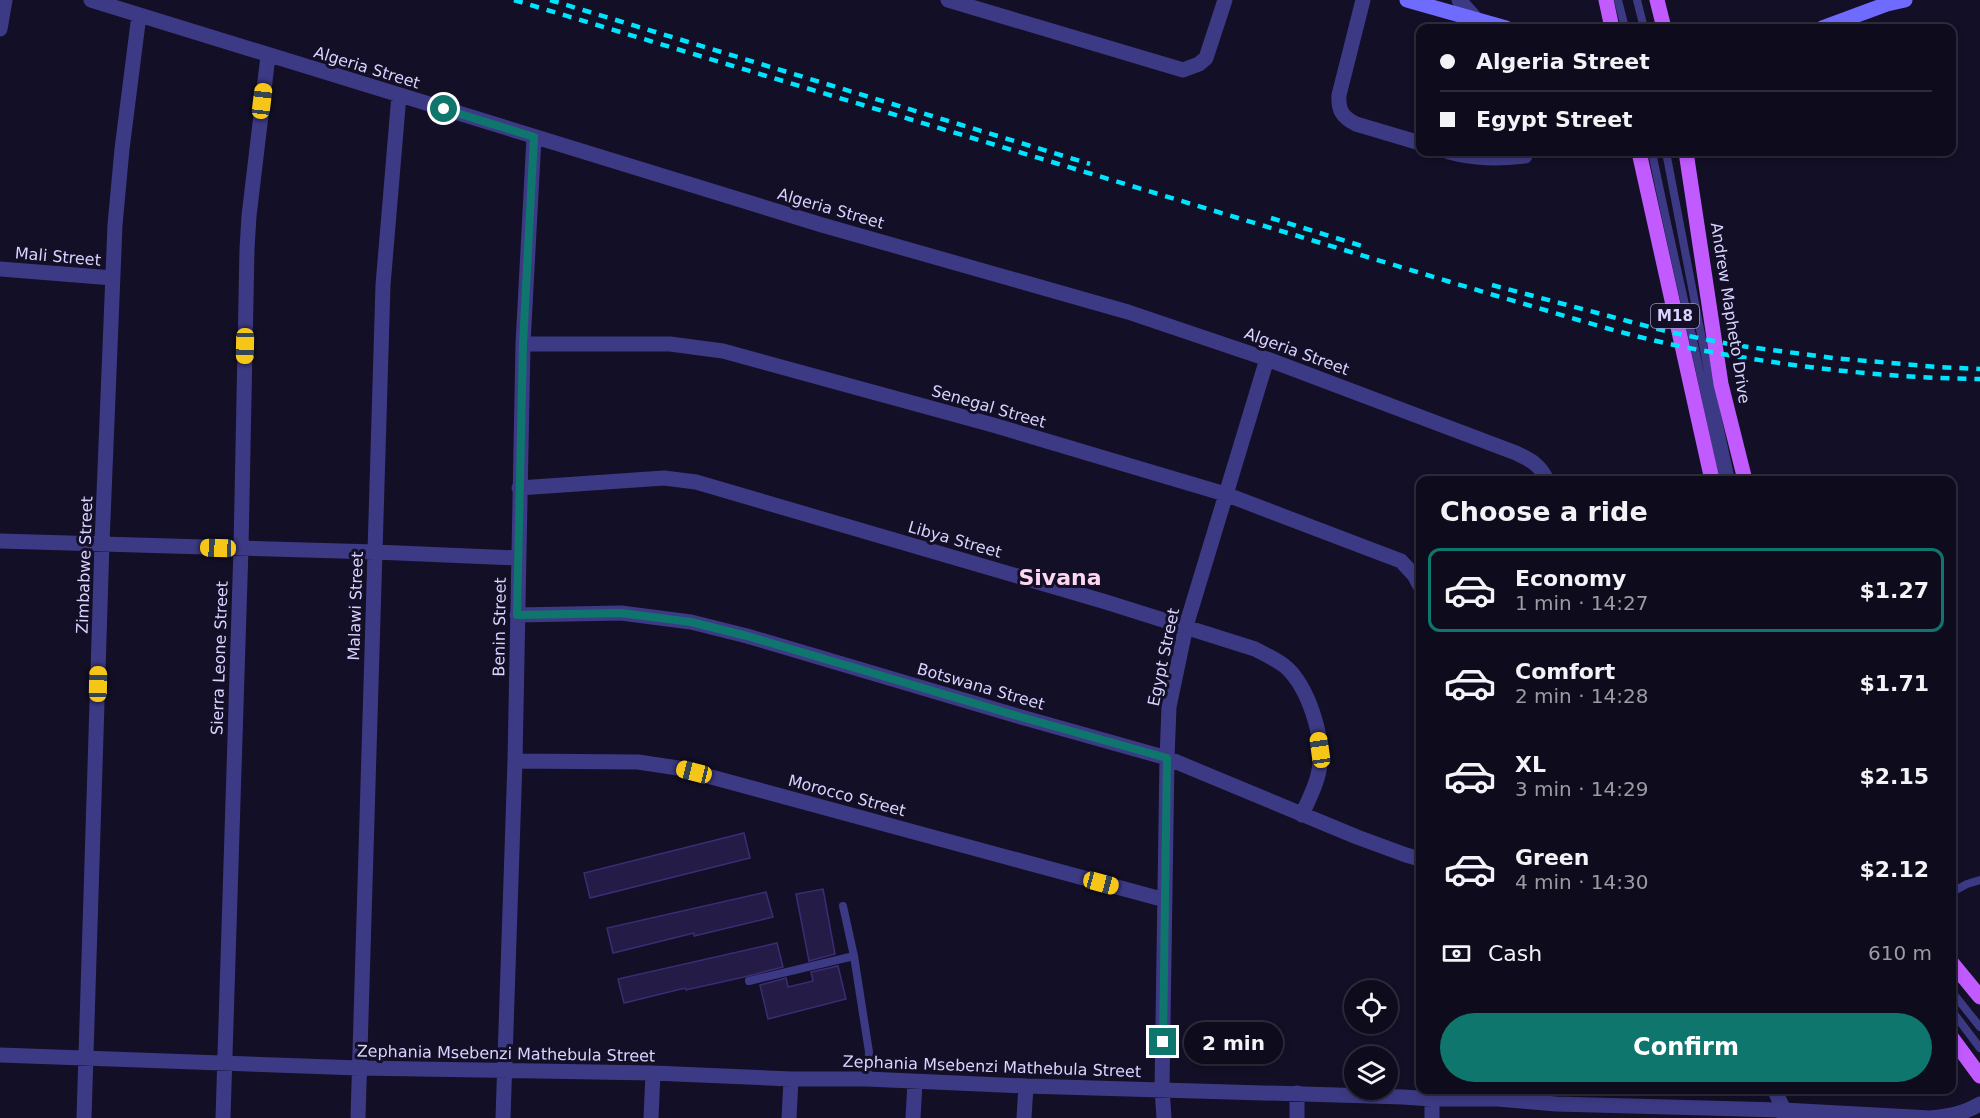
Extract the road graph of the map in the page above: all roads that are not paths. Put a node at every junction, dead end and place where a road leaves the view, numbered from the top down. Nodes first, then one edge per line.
1 (5, 0) edge
2 (91, 0) edge
3 (948, 0) edge
4 (1225, 0) edge
5 (1363, 0) edge
6 (1407, 0) edge
7 (1459, 0) edge
8 (1606, 0) edge
9 (1618, 0) edge
10 (1637, 0) edge
11 (1657, 0) edge
12 (1905, 0) edge
13 (1887, 2) edge
14 (139, 15) junction
15 (1476, 19) junction
16 (1493, 24) edge
17 (1611, 24) edge
18 (1624, 24) edge
19 (1643, 24) edge
20 (1663, 24) edge
21 (1832, 24) edge
22 (0, 29) edge
23 (268, 56) junction
24 (399, 95) junction
25 (534, 137) junction
26 (1416, 142) edge
27 (1468, 156) edge
28 (1525, 156) dead end
29 (1640, 156) edge
30 (1654, 156) edge
31 (1667, 156) edge
32 (1687, 156) edge
33 (0, 269) edge
34 (113, 278) junction
35 (523, 344) junction
36 (1267, 359) junction
37 (1544, 476) edge
38 (1711, 476) edge
39 (1722, 476) edge
40 (1730, 476) edge
41 (1744, 476) edge
42 (519, 488) junction
43 (1226, 494) junction
44 (0, 541) edge
45 (102, 543) junction
46 (241, 548) junction
47 (375, 552) junction
48 (518, 558) junction
49 (1416, 579) edge
50 (517, 615) junction
51 (1186, 627) junction
52 (1167, 758) junction
53 (515, 761) junction
54 (1302, 815) junction
55 (1416, 858) edge
56 (1980, 880) edge
57 (1956, 890) edge
58 (1165, 900) junction
59 (843, 906) dead end
60 (854, 956) junction
61 (1956, 968) edge
62 (749, 981) dead end
63 (1956, 997) edge
64 (1980, 997) edge
65 (1956, 1016) edge
66 (1980, 1026) edge
67 (1956, 1043) edge
68 (1980, 1048) edge
69 (0, 1054) edge
70 (86, 1057) junction
71 (224, 1063) junction
72 (359, 1068) junction
73 (505, 1072) junction
74 (653, 1073) junction
75 (1980, 1076) edge
76 (791, 1079) junction
77 (867, 1079) junction
78 (915, 1082) junction
79 (1026, 1086) junction
80 (1162, 1089) junction
81 (1297, 1094) junction
82 (1615, 1094) edge
83 (1776, 1094) edge
84 (1432, 1099) junction
85 (1620, 1104) junction
86 (1980, 1104) edge
87 (1558, 1111) edge
88 (1784, 1114) edge
89 (84, 1118) edge
90 (223, 1118) edge
91 (358, 1118) edge
92 (503, 1118) edge
93 (651, 1118) edge
94 (789, 1118) edge
95 (913, 1118) edge
96 (1024, 1118) edge
97 (1164, 1118) edge
98 (1297, 1118) edge
99 (1432, 1118) edge

1 - 22 street
2 - 14 street, Algeria Street
3 - 4 street
5 - 26 street
6 - 15 street
7 - 15 street
8 - 17 main road
9 - 18 lane
10 - 19 lane
11 - 20 main road
12 - 13 street
13 - 21 street
14 - 23 street, Algeria Street
14 - 34 street, Zimbabwe Street
15 - 16 street
23 - 24 street, Algeria Street
23 - 46 street, Sierra Leone Street
24 - 25 street, Algeria Street
24 - 47 street, Malawi Street
25 - 35 street, Benin Street
25 - 36 street, Algeria Street
27 - 28 street
29 - 38 main road, M18
30 - 39 lane
31 - 40 lane
32 - 41 main road, Andrew Mapheto Drive / M18
33 - 34 street, Mali Street
34 - 45 street, Zimbabwe Street
35 - 42 street, Benin Street
35 - 43 street, Senegal Street
36 - 37 street, Algeria Street
36 - 43 street, Egypt Street
42 - 48 street, Benin Street
42 - 51 street, Libya Street
43 - 49 street, Senegal Street
43 - 51 street, Egypt Street
44 - 45 street
45 - 46 street
45 - 70 street, Zimbabwe Street
46 - 47 street
46 - 71 street, Sierra Leone Street
47 - 48 street
47 - 72 street, Malawi Street
48 - 50 street, Benin Street
50 - 52 street, Botswana Street
50 - 53 street, Benin Street
51 - 52 street, Egypt Street
51 - 54 street, Libya Street
52 - 54 street, Botswana Street
52 - 58 street, Egypt Street
53 - 58 street, Morocco Street
53 - 73 street, Benin Street
54 - 55 street, Botswana Street
56 - 57 lane
58 - 80 street, Egypt Street
59 - 60 lane
60 - 62 lane
60 - 77 lane
61 - 64 main road
63 - 66 lane
65 - 68 lane
67 - 75 main road
69 - 70 street, Zephania Msebenzi Mathebula Street
70 - 71 street, Zephania Msebenzi Mathebula Street
70 - 89 street, Zimbabwe Street
71 - 72 street, Zephania Msebenzi Mathebula Street
71 - 90 street, Sierra Leone Street
72 - 73 street, Zephania Msebenzi Mathebula Street
72 - 91 street, Malawi Street
73 - 74 street, Zephania Msebenzi Mathebula Street
73 - 92 street, Benin Street
74 - 76 street, Zephania Msebenzi Mathebula Street
74 - 93 street
76 - 77 street, Zephania Msebenzi Mathebula Street
76 - 94 street
77 - 78 street, Zephania Msebenzi Mathebula Street
78 - 79 street, Zephania Msebenzi Mathebula Street
78 - 95 street
79 - 80 street, Zephania Msebenzi Mathebula Street
79 - 96 street
80 - 81 street, Zephania Msebenzi Mathebula Street
80 - 97 street, Egypt Street
81 - 84 street, Zephania Msebenzi Mathebula Street
81 - 98 street
82 - 85 street
83 - 88 street
84 - 87 street, Zephania Msebenzi Mathebula Street
84 - 99 street
85 - 87 street, Zephania Msebenzi Mathebula Street
85 - 88 street, Zephania Msebenzi Mathebula Street
86 - 88 street, Zephania Msebenzi Mathebula Street

